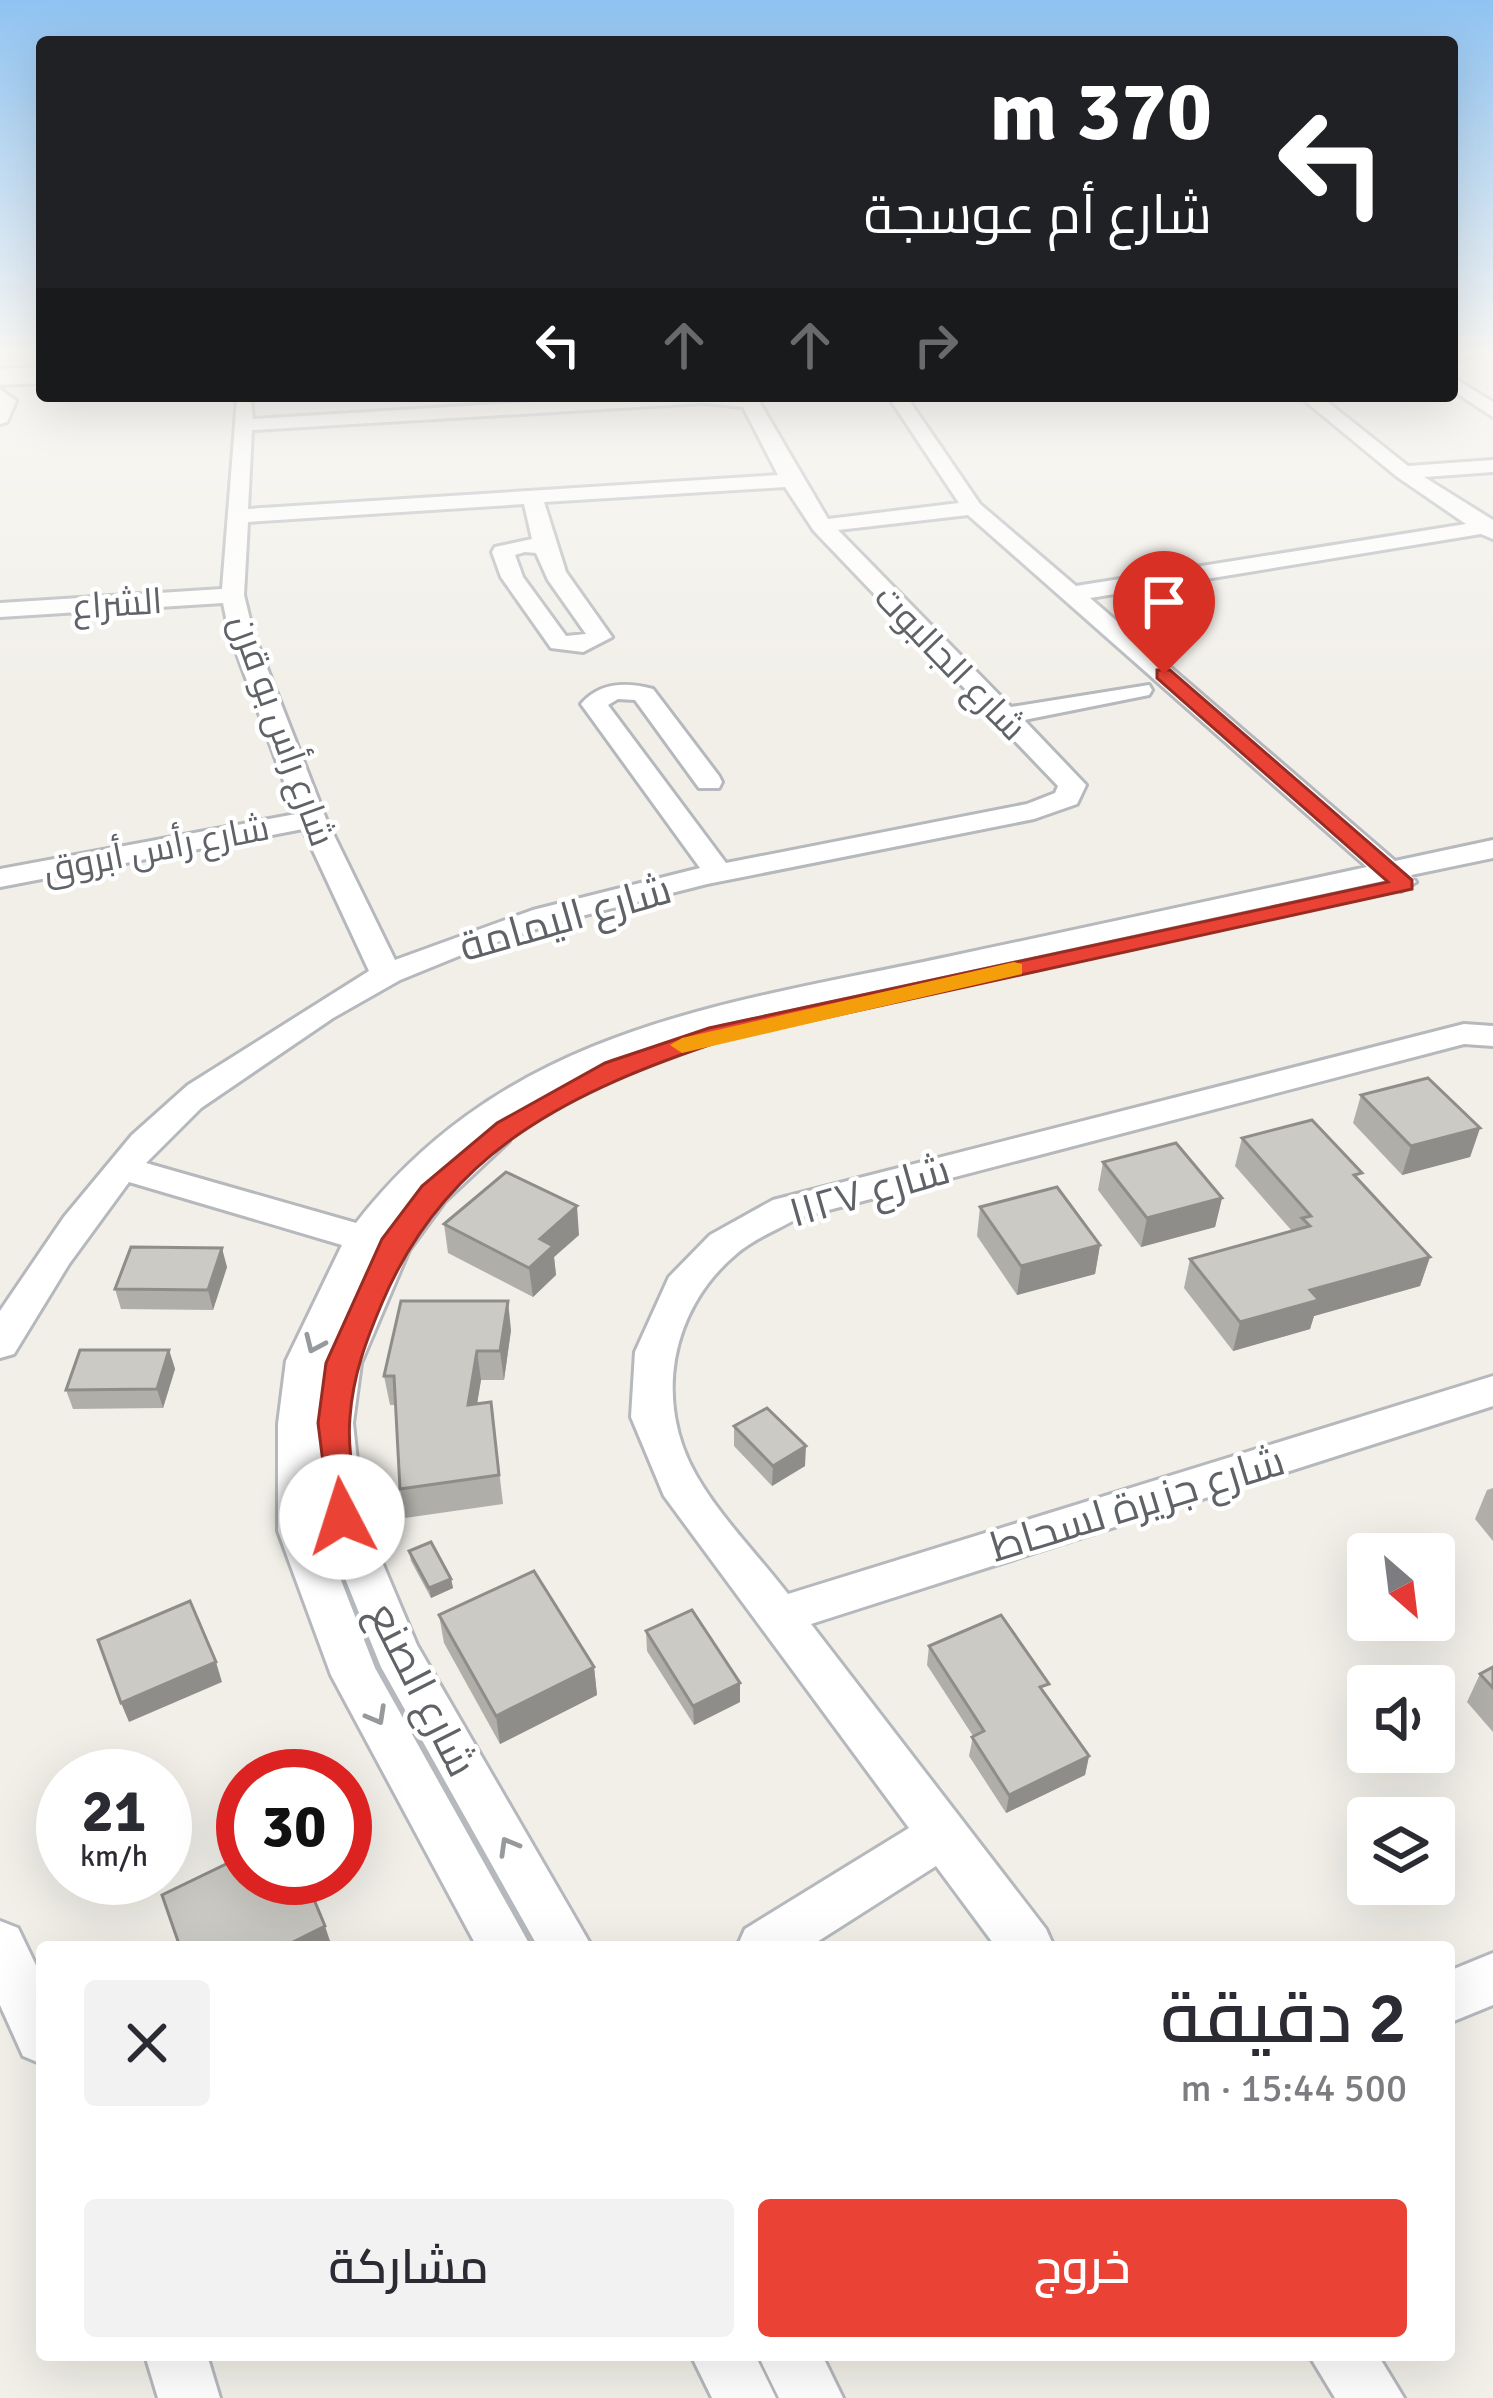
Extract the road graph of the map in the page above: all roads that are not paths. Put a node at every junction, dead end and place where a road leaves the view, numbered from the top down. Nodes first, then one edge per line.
1 (241, 467) edge
2 (785, 467) edge
3 (945, 467) edge
4 (1406, 467) edge
5 (1407, 467) edge
6 (1478, 467) edge
7 (1412, 471) junction
8 (791, 480) junction
9 (532, 496) junction
10 (973, 508) junction
11 (238, 516) junction
12 (822, 526) junction
13 (1491, 526) edge
14 (543, 536) junction
15 (1072, 594) junction
16 (233, 595) junction
17 (0, 610) edge
18 (1140, 690) dead end
19 (1004, 716) junction
20 (709, 782) junction
21 (656, 793) junction
22 (1067, 798) joint
23 (312, 819) junction
24 (682, 823) junction
25 (1493, 849) edge
26 (1493, 867) edge
27 (720, 875) junction
28 (0, 878) edge
29 (1396, 878) junction
30 (386, 974) junction
31 (1493, 1036) edge
32 (122, 1168) junction
33 (378, 1242) junction
34 (0, 1344) edge
35 (1493, 1390) edge
36 (781, 1615) junction
37 (941, 1835) junction
38 (502, 1941) edge
39 (563, 1941) edge
40 (773, 1941) edge
41 (1023, 1941) edge
42 (0, 1946) edge
43 (1493, 1978) edge
44 (1455, 1994) edge
45 (36, 2024) edge
46 (178, 2361) edge
47 (725, 2361) edge
48 (792, 2361) edge
49 (1345, 2361) edge
50 (189, 2398) edge
51 (745, 2398) edge
52 (812, 2398) edge
53 (1373, 2398) edge

1 - 11 street, شارع رأس بو قرن
2 - 8 street, شارع الجالبوت
3 - 10 street
4 - 7 street
5 - 7 street
6 - 7 street
7 - 13 street
8 - 9 street
8 - 12 street, شارع الجالبوت
9 - 11 street
9 - 14 street
10 - 12 street, شارع الجالبوت
10 - 15 street
11 - 16 street, شارع رأس بو قرن
12 - 19 street, شارع الجالبوت
13 - 15 street
14 - 14 street
15 - 29 street
16 - 17 street, الشراع
16 - 23 street, شارع رأس بو قرن
18 - 19 street
19 - 22 street, شارع الجالبوت
20 - 21 street
20 - 21 street
20 - 24 street
21 - 24 street
22 - 27 street, شارع اليمامة
23 - 28 street, شارع رأس أبروق
23 - 30 street, شارع رأس بو قرن
24 - 27 street
25 - 29 street, شارع الصنع
26 - 29 street, شارع الصنع
27 - 30 street, شارع اليمامة
29 - 33 street, شارع الصنع
30 - 32 street, شارع اليمامة
31 - 36 street, شارع ١١٢٧
32 - 33 street
32 - 34 street, شارع اليمامة
33 -> 38 street, شارع الصنع
39 -> 33 street, شارع الصنع
35 - 36 street, شارع جزيرة لسحاط
36 - 37 street, شارع ١١٢٧
37 - 40 street
37 - 41 street, شارع ١١٢٧
42 - 45 street
43 - 44 street
46 - 50 street
47 - 51 street
48 - 52 street
49 - 53 street

